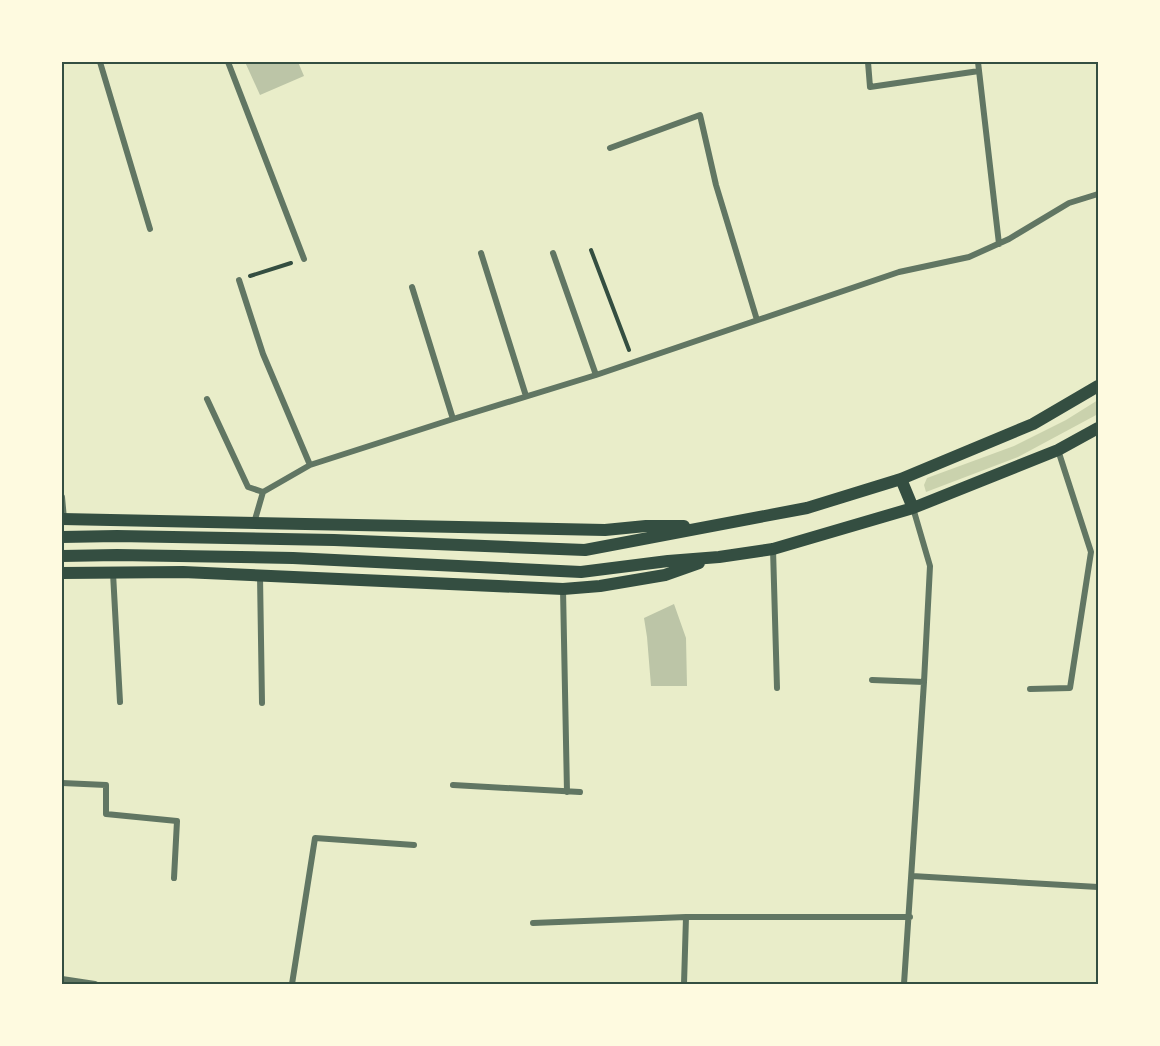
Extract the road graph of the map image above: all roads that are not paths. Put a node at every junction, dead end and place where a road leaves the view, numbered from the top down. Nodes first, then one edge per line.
1 (100, 62) edge
2 (228, 62) edge
3 (868, 62) edge
4 (978, 62) edge
5 (979, 71) junction
6 (609, 148) dead end
7 (1098, 194) edge
8 (150, 229) dead end
9 (999, 244) junction
10 (481, 253) dead end
11 (553, 253) dead end
12 (303, 259) road end
13 (239, 280) road end
14 (412, 287) dead end
15 (757, 320) junction
16 (596, 375) junction
17 (1098, 386) edge
18 (526, 396) junction
19 (207, 399) dead end
20 (453, 418) junction
21 (1098, 428) edge
22 (1058, 450) junction
23 (310, 465) junction
24 (901, 479) junction
25 (263, 492) junction
26 (62, 496) edge
27 (913, 508) junction
28 (63, 519) edge
29 (80, 519) junction
30 (255, 523) junction
31 (712, 526) junction
32 (62, 532) edge
33 (62, 537) edge
34 (773, 549) junction
35 (1095, 552) edge
36 (62, 557) edge
37 (718, 557) junction
38 (89, 572) junction
39 (113, 572) junction
40 (62, 573) edge
41 (260, 576) junction
42 (563, 589) junction
43 (872, 680) dead end
44 (924, 682) junction
45 (777, 688) dead end
46 (1030, 689) dead end
47 (120, 702) dead end
48 (262, 703) dead end
49 (62, 783) edge
50 (453, 785) dead end
51 (567, 792) junction
52 (580, 792) dead end
53 (414, 845) dead end
54 (912, 876) junction
55 (174, 878) dead end
56 (1098, 887) edge
57 (686, 917) junction
58 (910, 917) junction
59 (533, 923) dead end
60 (62, 979) edge
61 (95, 984) edge
62 (292, 984) edge
63 (684, 984) edge
64 (904, 984) edge

1 - 8 street
2 - 12 street
3 - 5 street
4 - 5 street
5 - 9 street
6 - 15 street
7 - 9 street
9 - 15 street
10 - 18 street
11 - 16 street
13 - 23 street
14 - 20 street
15 - 16 street
16 - 18 street
17 - 24 main road
18 - 20 street
19 - 25 street
20 - 23 street
21 - 22 main road
22 - 27 main road
22 - 35 street
23 - 25 street
24 - 27 main road
24 - 31 main road
25 - 30 street
26 - 28 street
27 - 34 main road
27 - 44 street
28 - 29 main road
29 - 30 main road
29 - 32 main road
30 - 31 main road
31 - 33 main road
34 - 37 main road
34 - 45 street
35 - 46 street
36 - 37 main road
36 - 38 main road
37 - 42 main road
38 - 39 main road
38 - 40 main road
39 - 41 main road
39 - 47 street
41 - 42 main road
41 - 48 street
42 - 51 street
43 - 44 street
44 - 54 street
49 - 55 street
50 - 51 street
51 - 52 street
53 - 62 street
54 - 56 street
54 - 58 street
57 - 58 street
57 - 59 street
57 - 63 street
58 - 64 street
60 - 61 street

